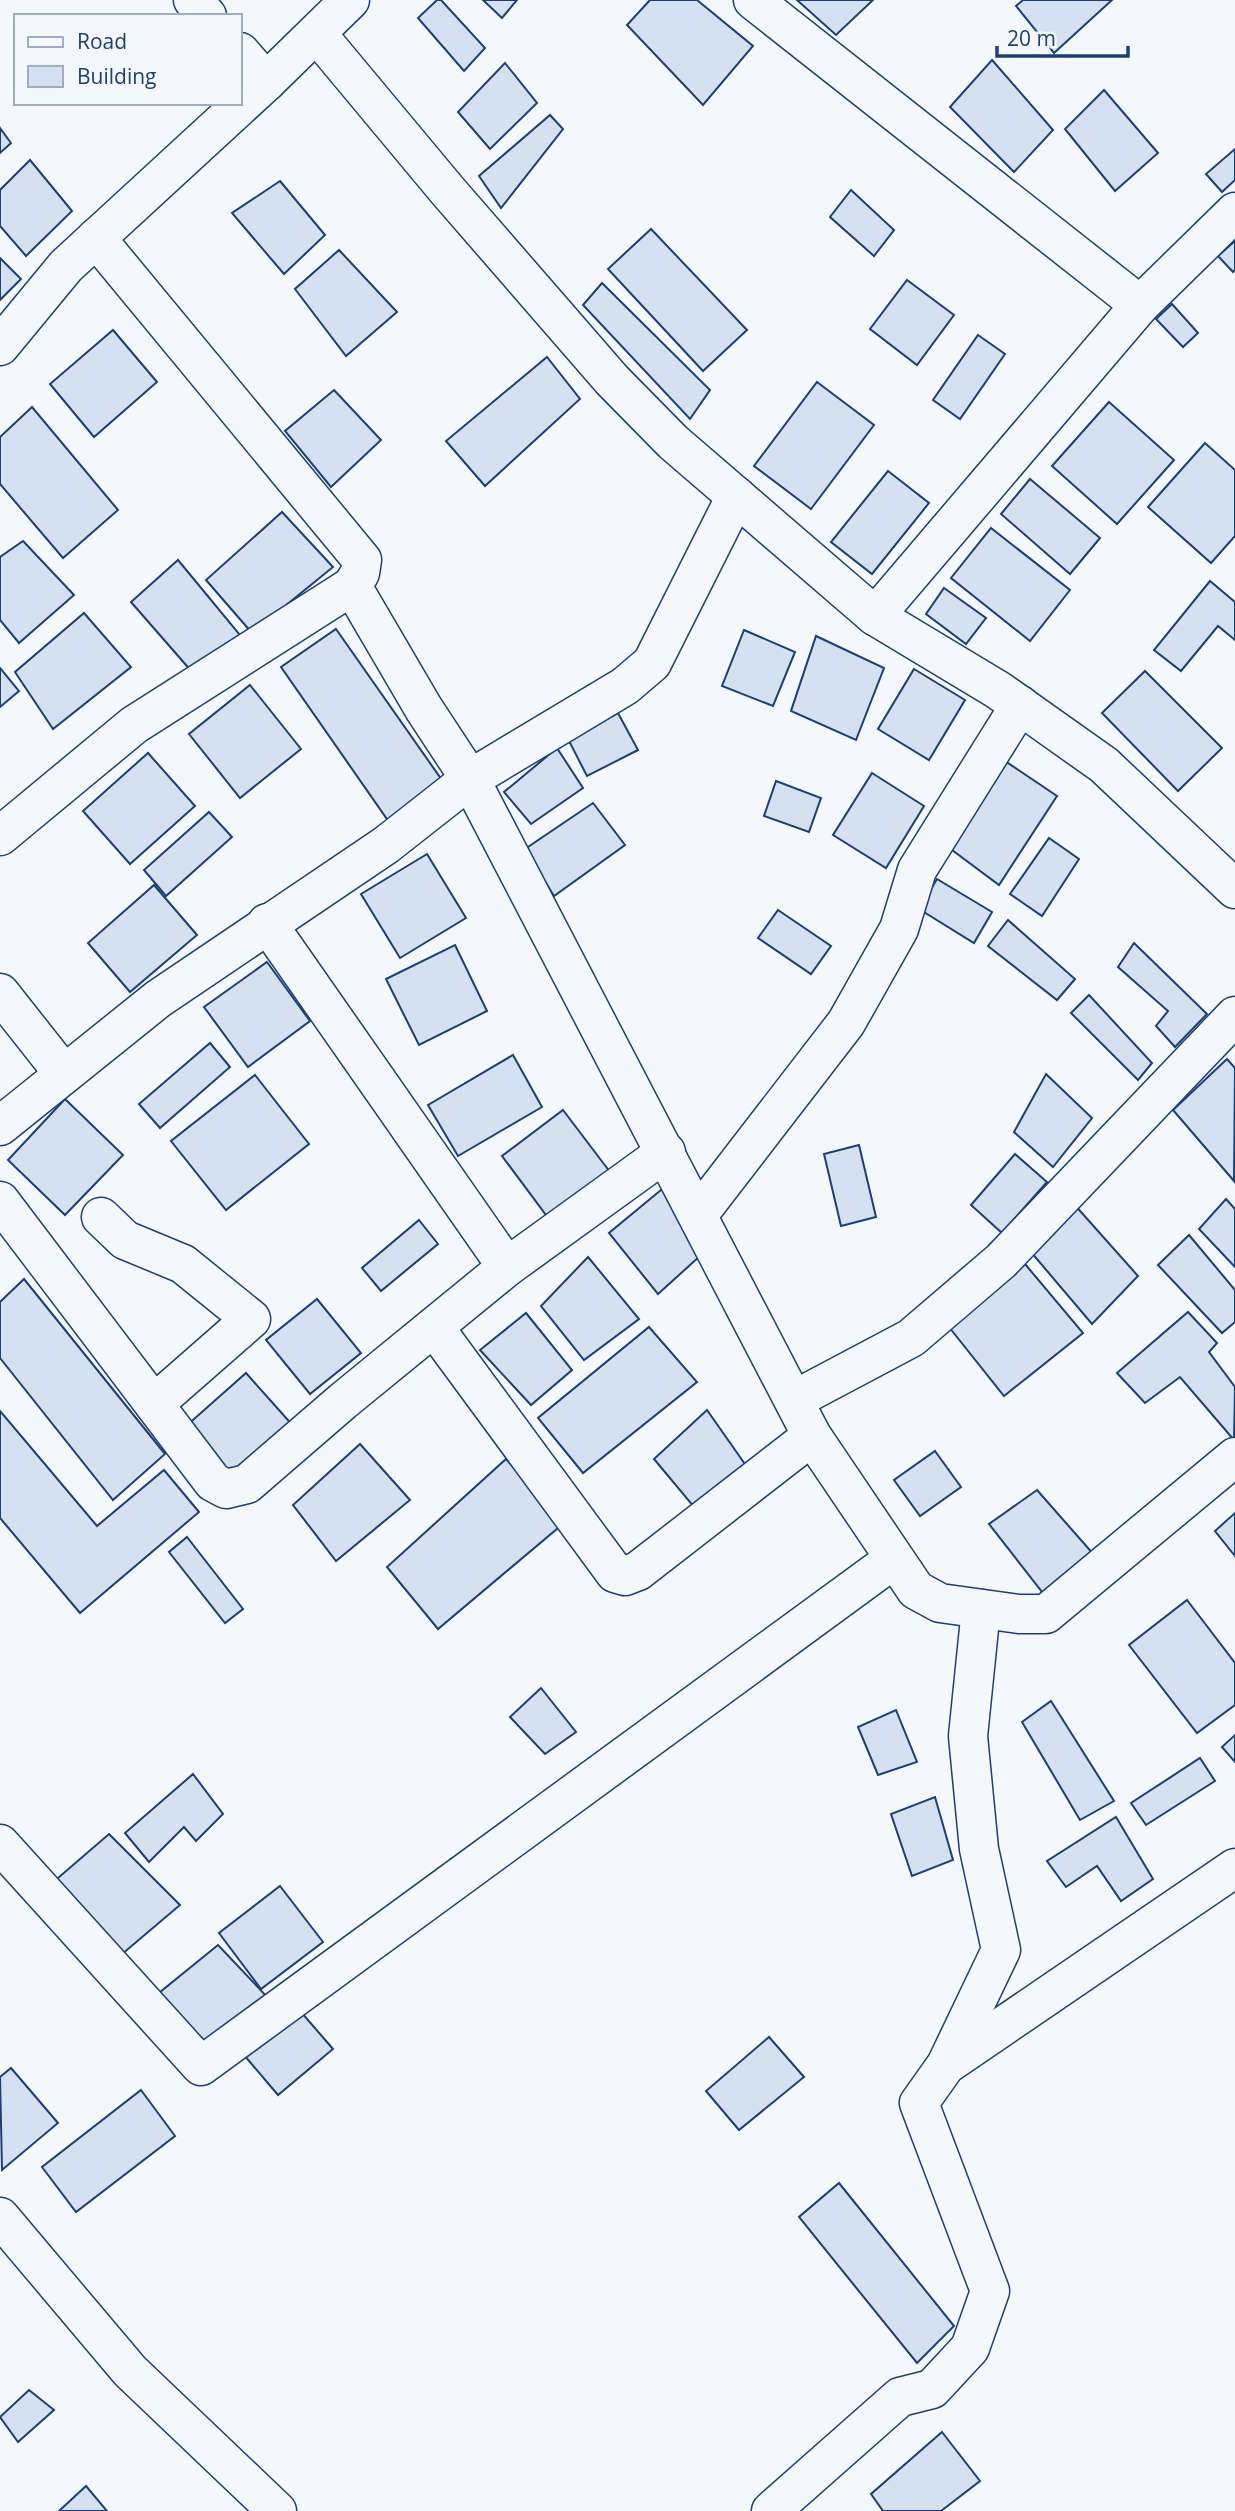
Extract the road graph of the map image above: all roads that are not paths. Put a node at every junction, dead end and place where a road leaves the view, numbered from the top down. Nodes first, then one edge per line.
1 (193, 0) edge
2 (350, 0) edge
3 (753, 0) edge
4 (205, 14) edge
5 (317, 34) junction
6 (242, 54) edge
7 (266, 82) junction
8 (242, 104) edge
9 (241, 105) edge
10 (1235, 212) edge
11 (96, 238) junction
12 (1140, 305) junction
13 (0, 345) edge
14 (736, 496) junction
15 (352, 586) junction
16 (875, 616) junction
17 (1020, 705) junction
18 (470, 779) junction
19 (0, 836) edge
20 (1235, 889) edge
21 (267, 923) junction
22 (0, 993) edge
23 (1235, 1016) edge
24 (64, 1074) junction
25 (0, 1126) edge
26 (666, 1152) junction
27 (0, 1201) edge
28 (698, 1215) junction
29 (101, 1217) dead end
30 (507, 1266) junction
31 (434, 1327) junction
32 (794, 1400) junction
33 (154, 1404) junction
34 (812, 1436) junction
35 (1235, 1457) edge
36 (894, 1559) junction
37 (981, 1609) junction
38 (0, 1844) edge
39 (1235, 1868) edge
40 (946, 2065) junction
41 (0, 2217) edge
42 (277, 2511) edge
43 (771, 2511) edge

1 - 4 street
2 - 5 street
3 - 12 street
5 - 7 street
5 - 14 street
6 - 7 street
7 - 8 street
9 - 11 street
10 - 12 street
11 - 13 street
11 - 15 street
12 - 16 street
14 - 16 street
14 - 18 street
15 - 18 street
15 - 19 street
16 - 17 street
17 - 20 street
17 - 28 street
18 - 21 street
18 - 26 street
21 - 24 street
21 - 30 street
22 - 24 street
23 - 32 street
24 - 25 street
26 - 28 street
26 - 30 street
27 - 33 street
28 - 32 street
29 - 33 street
30 - 31 street
31 - 33 street
31 - 34 street
32 - 34 street
34 - 36 street
35 - 37 street
36 - 37 street
36 - 38 street
37 - 40 street
39 - 40 street
40 - 43 street
41 - 42 street

